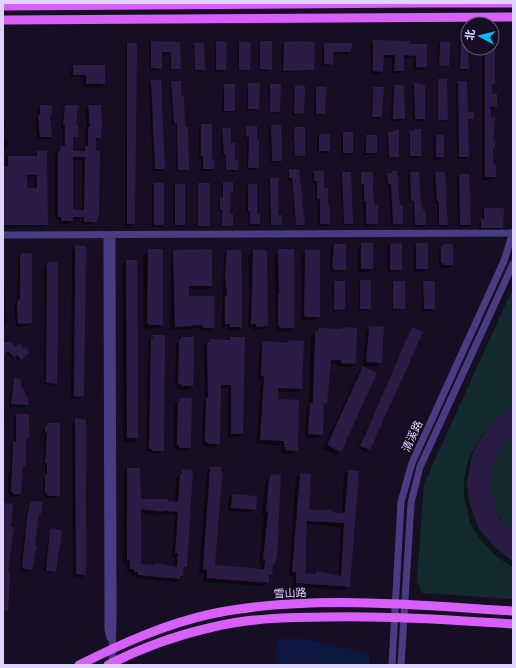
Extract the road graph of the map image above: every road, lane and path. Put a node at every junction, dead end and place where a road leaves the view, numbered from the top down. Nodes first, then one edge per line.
1 (424, 3) edge
2 (513, 3) edge
3 (3, 6) edge
4 (513, 17) edge
5 (3, 20) edge
6 (513, 232) edge
7 (3, 235) edge
8 (109, 235) junction
9 (513, 264) edge
10 (401, 604) junction
11 (513, 611) edge
12 (400, 618) junction
13 (513, 624) edge
14 (112, 648) junction
15 (110, 664) edge
16 (79, 665) edge
17 (392, 665) edge
18 (401, 665) edge

1 - 2 main road
1 - 3 main road
4 - 5 main road
6 - 8 street
6 - 10 street, 清溪路
7 - 8 street
8 - 14 street
9 - 10 street, 清溪路
10 - 11 main road, 雪山路
10 - 12 street, 清溪路
10 - 14 main road, 雪山路
12 - 13 main road
12 - 15 main road
12 - 17 street, 清溪路
12 - 18 street, 清溪路
14 - 15 street
14 - 16 main road, 雪山路

